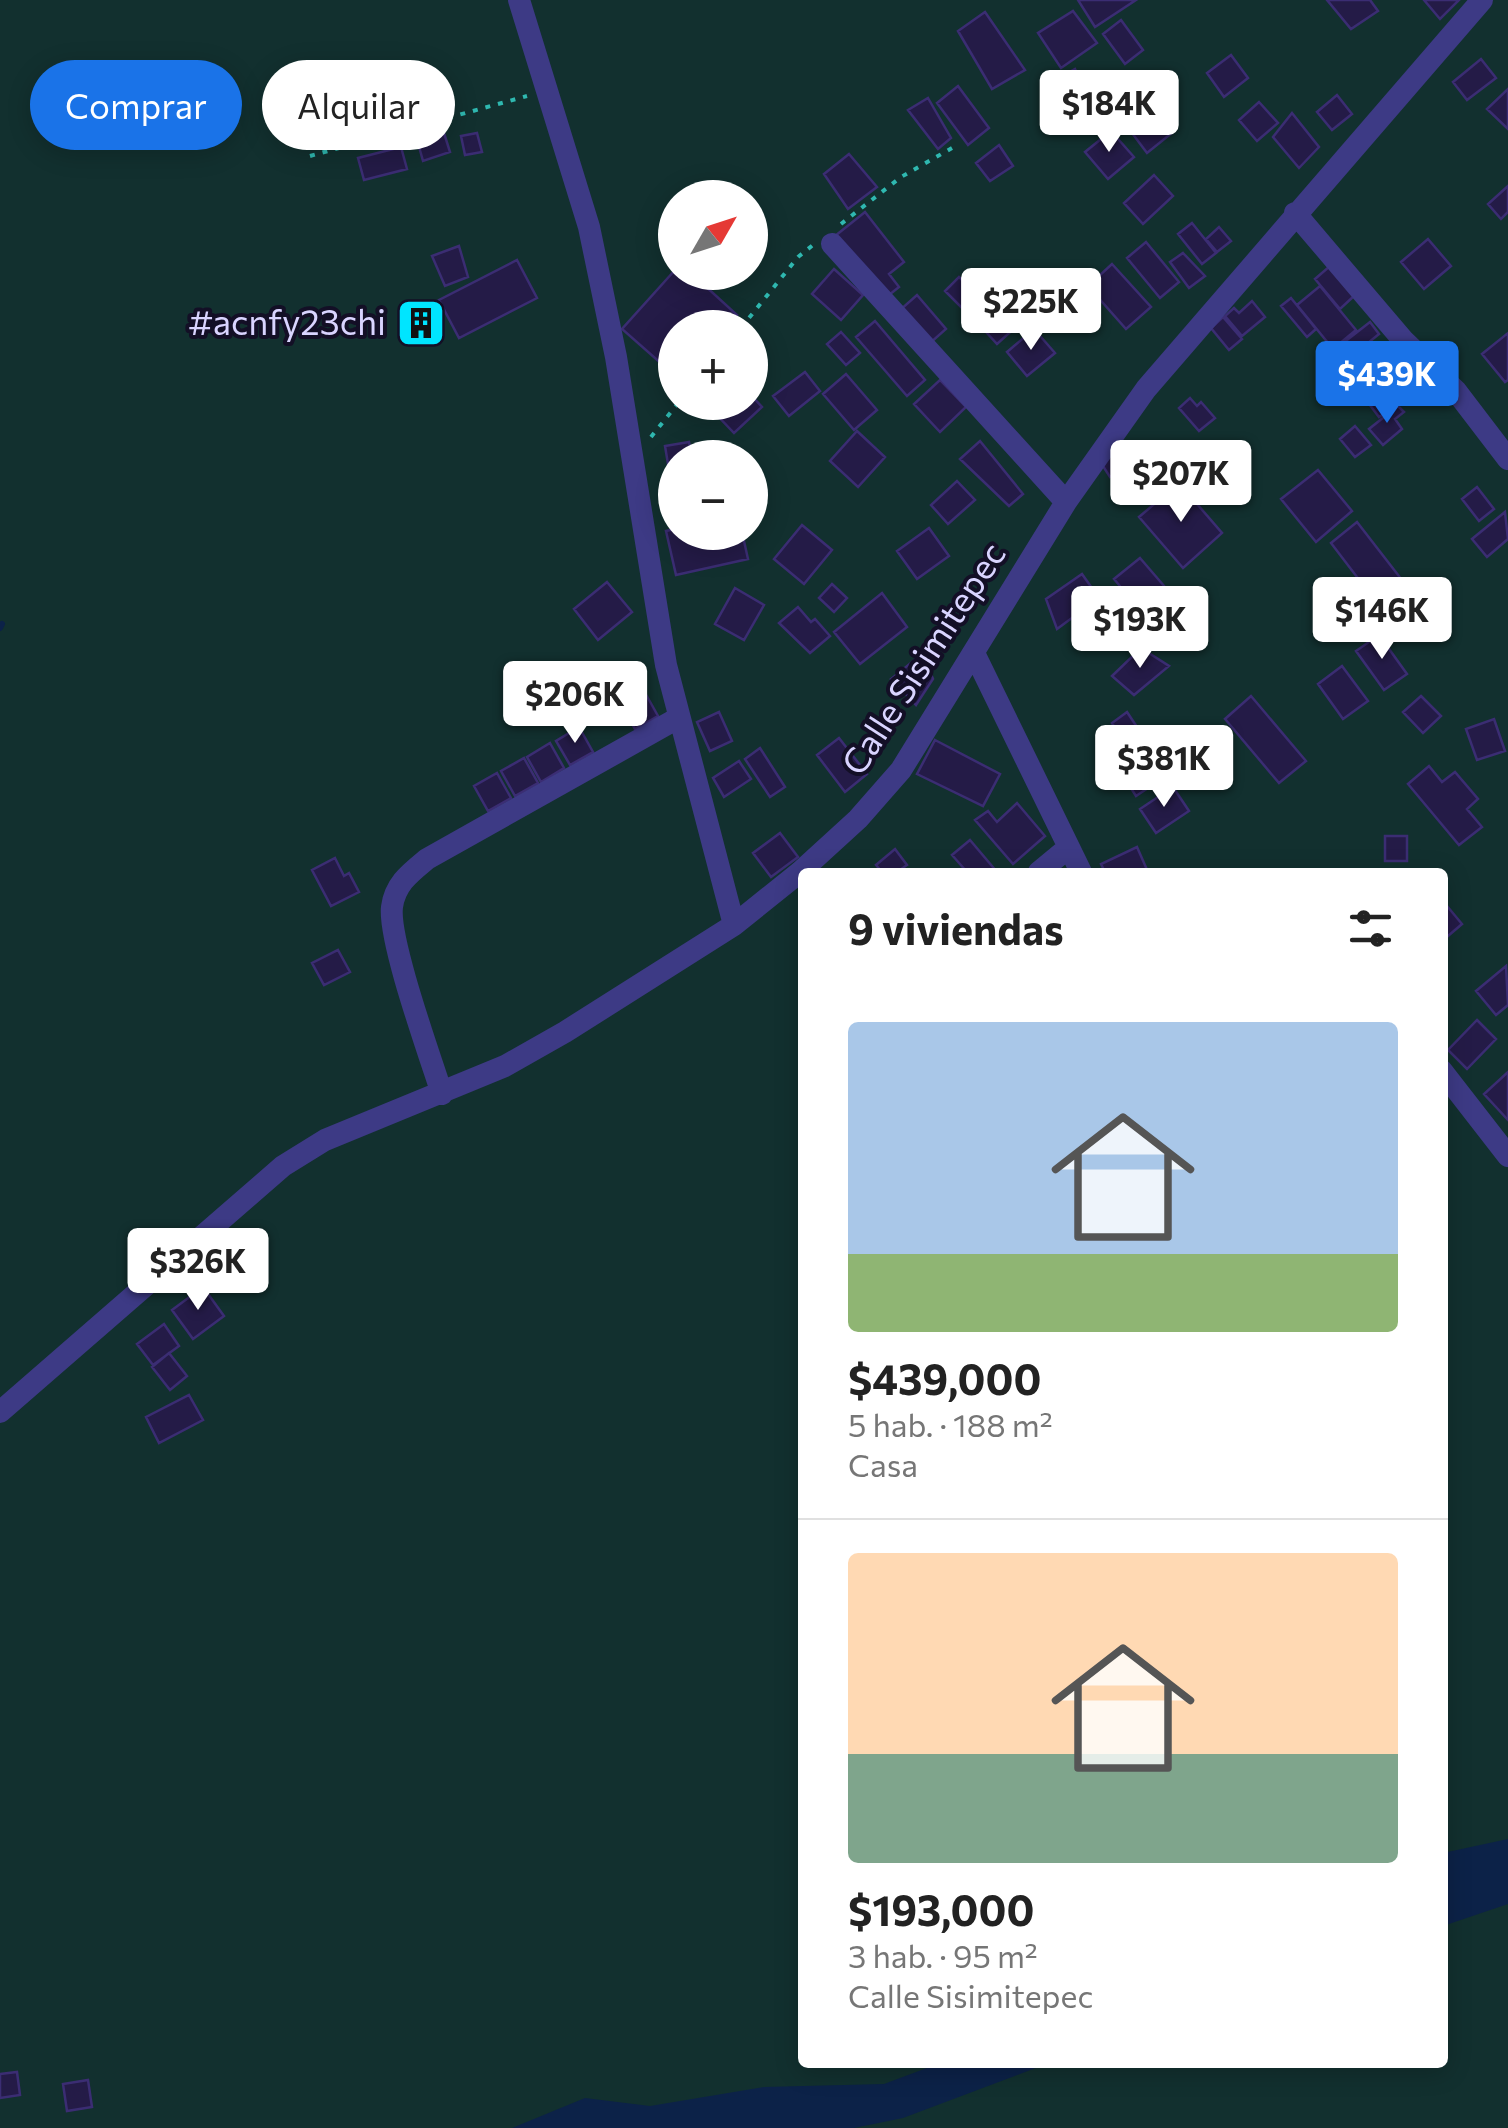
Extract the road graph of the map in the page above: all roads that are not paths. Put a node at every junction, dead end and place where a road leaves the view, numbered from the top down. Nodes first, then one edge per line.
1 (518, 0) edge
2 (1482, 0) edge
3 (1295, 214) junction
4 (832, 244) dead end
5 (1508, 459) edge
6 (1066, 502) junction
7 (974, 654) junction
8 (678, 718) junction
9 (1068, 848) junction
10 (804, 868) edge
11 (1044, 868) edge
12 (1080, 868) edge
13 (798, 874) edge
14 (734, 925) junction
15 (1448, 1080) edge
16 (442, 1094) junction
17 (1508, 1156) edge
18 (0, 1412) edge

1 - 8 street
2 - 3 street, Calle Sisimitepec
3 - 5 street
3 - 6 street, Calle Sisimitepec
4 - 6 street
6 - 7 street, Calle Sisimitepec
7 - 9 street
7 - 10 street, Calle Sisimitepec
8 - 14 street
8 - 16 street
9 - 11 street
9 - 12 street
13 - 14 street, Calle Sisimitepec
14 - 16 street, Calle Sisimitepec
15 - 17 street
16 - 18 street, Calle Sisimitepec

